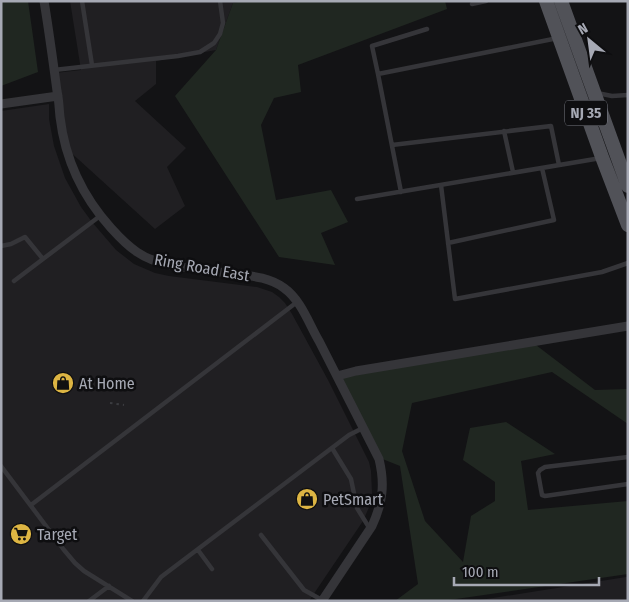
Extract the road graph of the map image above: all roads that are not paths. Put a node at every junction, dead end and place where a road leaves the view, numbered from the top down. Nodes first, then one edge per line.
1 (44, 1) edge
2 (82, 1) edge
3 (220, 1) edge
4 (486, 1) edge
5 (546, 1) edge
6 (561, 1) edge
7 (472, 4) dead end
8 (427, 29) dead end
9 (559, 37) junction
10 (92, 65) junction
11 (54, 70) junction
12 (378, 74) junction
13 (594, 93) junction
14 (628, 95) edge
15 (58, 96) junction
16 (1, 104) edge
17 (504, 131) junction
18 (392, 145) junction
19 (602, 157) junction
20 (559, 165) junction
21 (542, 168) junction
22 (513, 172) junction
23 (441, 185) junction
24 (628, 186) edge
25 (401, 192) junction
26 (357, 199) dead end
27 (100, 216) junction
28 (628, 225) edge
29 (448, 242) junction
30 (1, 246) edge
31 (43, 260) junction
32 (628, 262) edge
33 (14, 281) dead end
34 (297, 302) junction
35 (628, 326) edge
36 (337, 376) junction
37 (363, 428) junction
38 (332, 448) junction
39 (628, 456) edge
40 (1, 466) edge
41 (628, 484) edge
42 (31, 505) junction
43 (370, 529) junction
44 (261, 535) dead end
45 (198, 550) junction
46 (212, 569) dead end
47 (108, 586) junction
48 (89, 601) edge
49 (132, 601) edge
50 (143, 601) edge
51 (322, 601) edge

1 - 11 street, Ring Road East
2 - 10 lane
3 - 10 lane
4 - 7 lane
5 - 9 main road, NJ 35
6 - 13 main road, NJ 35
8 - 12 lane
9 - 12 lane
9 - 19 main road, NJ 35
10 - 11 lane
11 - 15 street, Ring Road East
12 - 18 lane
13 - 14 lane
13 - 24 main road, NJ 35
15 - 16 street
15 - 27 street, Ring Road East
17 - 18 lane
17 - 20 lane
17 - 22 lane
18 - 25 lane
19 - 20 lane
19 - 28 main road, NJ 35
20 - 21 lane
21 - 22 lane
21 - 29 lane
22 - 23 lane
23 - 25 lane
23 - 29 lane
25 - 26 lane
27 - 31 lane
27 - 34 street, Ring Road East
29 - 32 lane
30 - 31 lane
31 - 33 lane
34 - 36 street, Ring Road East
34 - 42 lane
35 - 36 street
36 - 37 street, Ring Road East
37 - 38 lane
37 - 43 street, Ring Road East
38 - 43 lane
38 - 45 lane
39 - 41 lane
40 - 42 lane
42 - 47 lane
43 - 51 street, Ring Road East
44 - 51 lane
45 - 46 lane
45 - 50 lane
47 - 48 lane
47 - 49 lane

